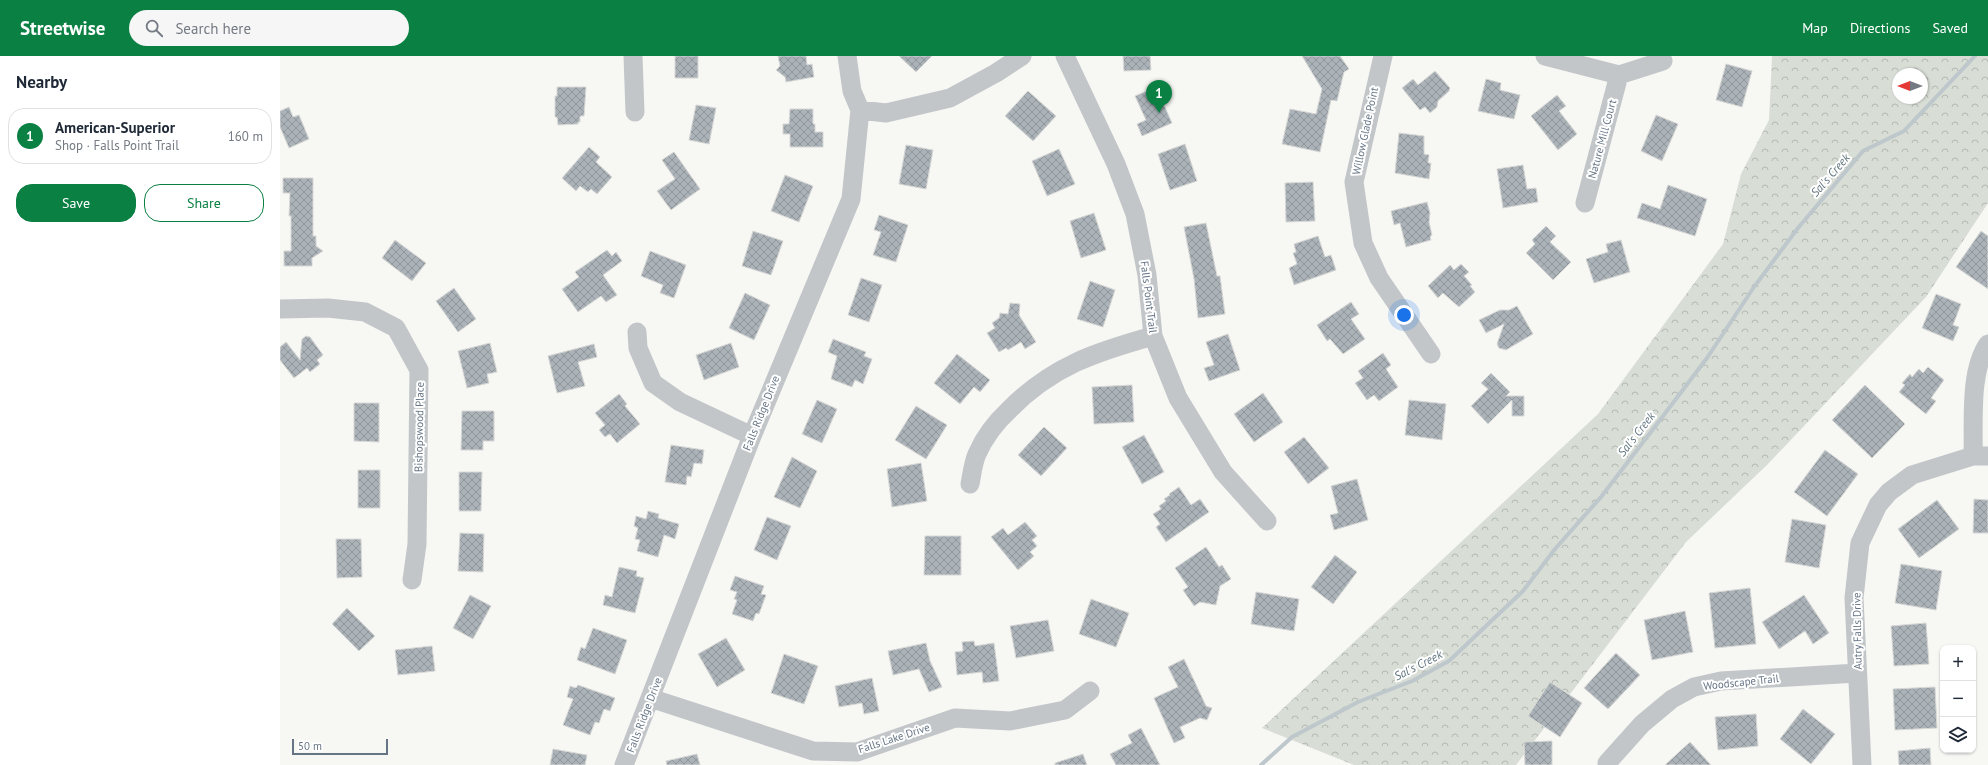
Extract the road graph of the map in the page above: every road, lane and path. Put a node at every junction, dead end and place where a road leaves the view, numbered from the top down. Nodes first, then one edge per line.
1 (633, 56) edge
2 (847, 56) edge
3 (1022, 56) edge
4 (1065, 56) edge
5 (1383, 56) edge
6 (1545, 56) edge
7 (1663, 61) dead end
8 (1619, 75) junction
9 (860, 110) junction
10 (635, 112) dead end
11 (1585, 203) dead end
12 (280, 309) edge
13 (636, 332) dead end
14 (1153, 336) junction
15 (1988, 344) edge
16 (1431, 354) dead end
17 (752, 436) junction
18 (1980, 456) edge
19 (970, 484) dead end
20 (1267, 521) dead end
21 (412, 580) dead end
22 (1857, 673) junction
23 (1090, 691) dead end
24 (650, 698) junction
25 (1607, 763) dead end
26 (624, 765) edge
27 (1862, 765) edge

1 - 10 street
2 - 9 street, Falls Ridge Drive
3 - 9 street
4 - 14 street, Falls Point Trail
5 - 16 street, Willow Glade Point
6 - 8 street
7 - 8 street
8 - 11 street, Nature Mill Court
9 - 17 street, Falls Ridge Drive
12 - 21 street, Bishopswood Place
13 - 17 street
14 - 19 street
14 - 20 street, Falls Point Trail
15 - 18 street
17 - 24 street, Falls Ridge Drive
18 - 22 street, Autry Falls Drive
22 - 25 street, Woodscape Trail
22 - 27 street, Autry Falls Drive
23 - 24 street, Falls Lake Drive
24 - 26 street, Falls Ridge Drive

